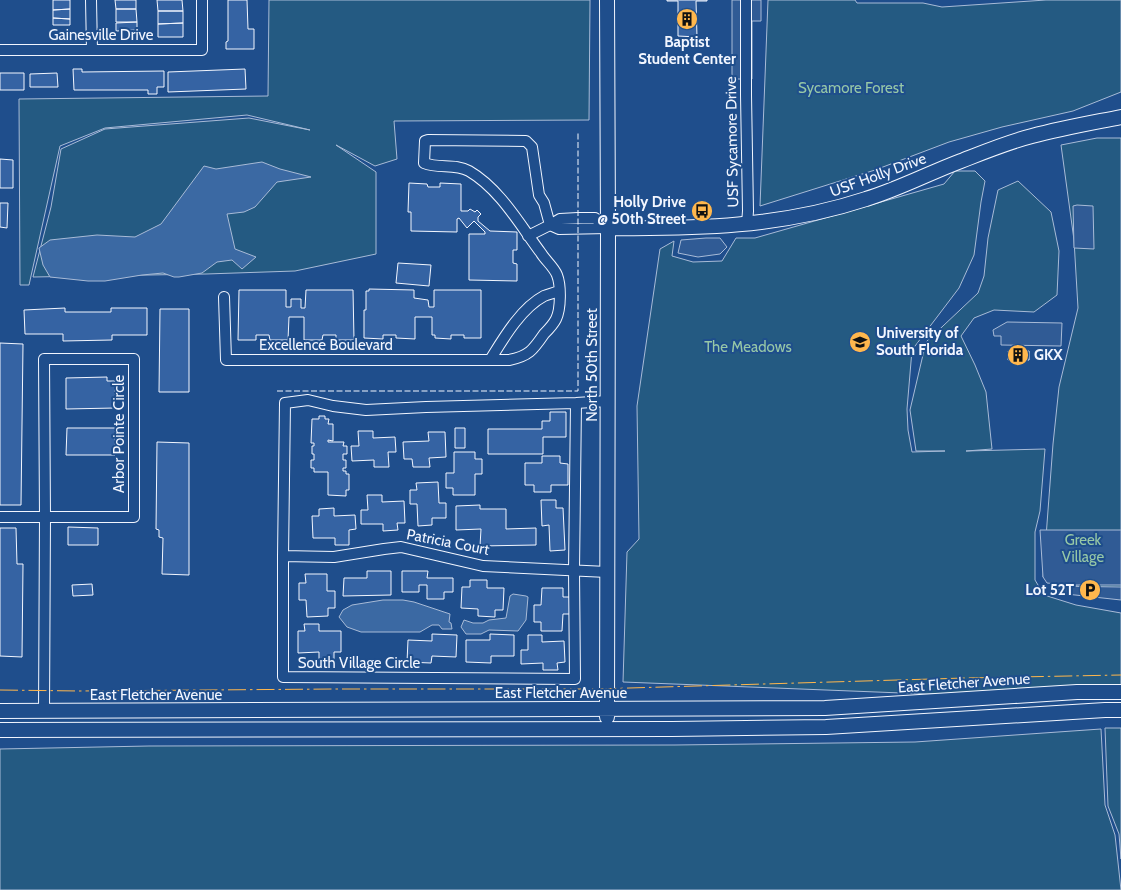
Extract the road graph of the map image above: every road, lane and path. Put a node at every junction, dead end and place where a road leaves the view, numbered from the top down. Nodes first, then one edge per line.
1 (91, 0) edge
2 (202, 0) edge
3 (607, 0) edge
4 (746, 0) edge
5 (0, 50) edge
6 (92, 50) junction
7 (1121, 117) edge
8 (747, 224) junction
9 (550, 226) junction
10 (608, 228) junction
11 (528, 236) junction
12 (559, 291) junction
13 (224, 297) dead end
14 (490, 360) junction
15 (608, 401) junction
16 (576, 403) junction
17 (0, 517) edge
18 (45, 517) junction
19 (283, 556) junction
20 (574, 571) junction
21 (607, 572) junction
22 (1121, 692) edge
23 (607, 709) junction
24 (1121, 710) edge
25 (0, 711) edge
26 (44, 712) junction
27 (607, 729) junction
28 (0, 730) edge

1 - 6 street
2 - 6 street, Gainesville Drive
3 - 10 main road, North 50th Street
4 - 8 street, USF Sycamore Drive
5 - 6 street, Gainesville Drive
7 - 8 main road, USF Holly Drive
8 - 10 main road, USF Holly Drive
9 - 10 street
9 - 11 street
9 - 11 street, Excellence Boulevard
10 - 15 main road, North 50th Street
11 - 12 street, Excellence Boulevard
12 - 14 street
12 - 14 street, Excellence Boulevard
13 - 14 street, Excellence Boulevard
15 - 16 street, South Village Circle
15 - 21 main road, North 50th Street
16 - 19 street, South Village Circle
16 - 20 street, South Village Circle
17 - 18 street, Arbor Pointe Circle
18 - 18 street, Arbor Pointe Circle
18 - 26 street, Arbor Pointe Circle
19 - 20 street, Patricia Court
19 - 20 street, South Village Circle
20 - 21 street, Patricia Court
21 - 23 main road, North 50th Street
22 - 23 main road, East Fletcher Avenue
23 - 26 main road, East Fletcher Avenue
23 - 27 main road, North 50th Street
24 - 27 main road
25 - 26 main road, East Fletcher Avenue
27 - 28 main road

